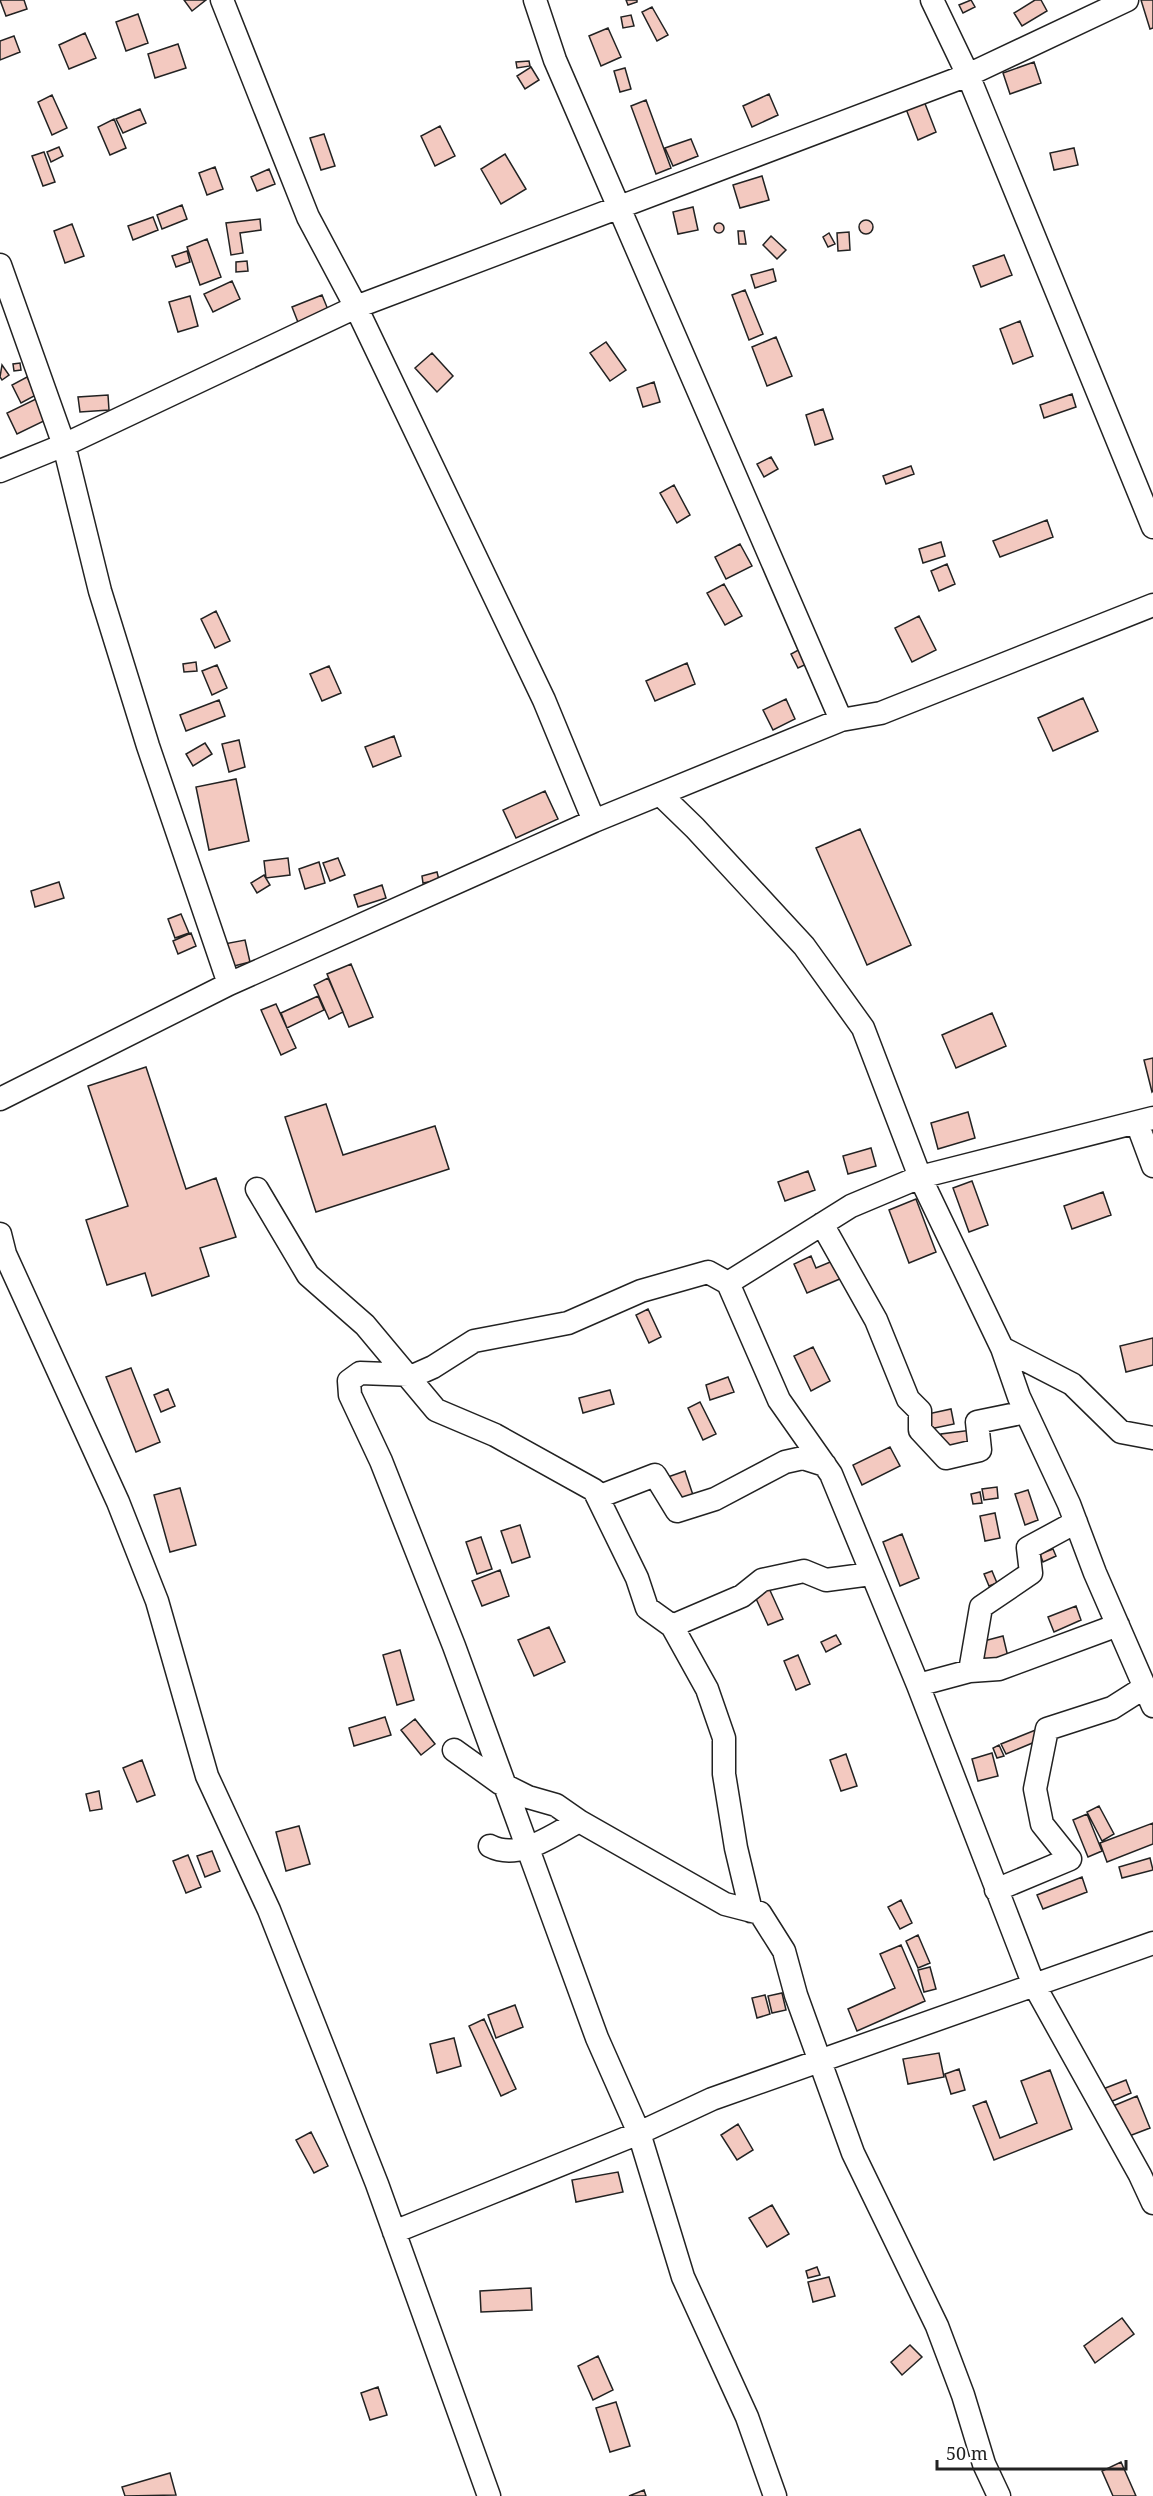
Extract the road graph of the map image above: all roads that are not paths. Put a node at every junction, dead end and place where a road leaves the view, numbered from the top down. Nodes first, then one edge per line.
1 (222, 0) edge
2 (535, 0) edge
3 (932, 0) edge
4 (1127, 0) edge
5 (968, 75) junction
6 (620, 210) junction
7 (0, 265) edge
8 (356, 307) junction
9 (64, 445) junction
10 (0, 471) edge
11 (1153, 527) edge
12 (1153, 605) edge
13 (841, 720) junction
14 (661, 795) junction
15 (594, 821) junction
16 (229, 984) junction
17 (0, 1099) edge
18 (1145, 1121) edge
19 (1153, 1167) edge
20 (920, 1177) junction
21 (256, 1190) dead end
22 (822, 1224) junction
23 (2, 1248) edge
24 (728, 1283) junction
25 (1002, 1348) junction
26 (408, 1375) junction
27 (1026, 1412) junction
28 (1153, 1438) edge
29 (825, 1465) junction
30 (598, 1497) junction
31 (1076, 1522) junction
32 (872, 1574) junction
33 (1118, 1625) junction
34 (672, 1626) junction
35 (970, 1671) junction
36 (918, 1685) junction
37 (1149, 1697) edge
38 (454, 1750) dead end
39 (506, 1786) junction
40 (579, 1821) junction
41 (490, 1846) dead end
42 (530, 1847) junction
43 (996, 1890) junction
44 (751, 1911) junction
45 (1153, 1943) edge
46 (1033, 1983) junction
47 (820, 2060) junction
48 (639, 2133) junction
49 (1153, 2203) edge
50 (394, 2232) junction
51 (489, 2496) edge
52 (775, 2496) edge
53 (999, 2496) edge

1 - 8 street
2 - 6 street
3 - 5 street
4 - 5 street
5 - 6 street
5 - 11 street
6 - 8 street
6 - 13 street
7 - 9 street
8 - 9 street
8 - 15 street
9 - 10 street
9 - 16 street
12 - 13 street
13 - 14 street
14 - 15 street
14 - 20 street
15 - 16 street
16 - 17 street
18 - 19 street
18 - 20 street
20 - 22 street
20 - 25 street
21 - 26 street
22 - 24 street
22 - 27 street
23 - 50 street
24 - 26 street
24 - 29 street
25 - 27 street
25 - 28 street
26 - 30 street
26 - 39 street
27 - 31 street
29 - 30 street
29 - 32 street
30 - 34 street
31 - 33 street
31 - 35 street
32 - 34 street
32 - 36 street
33 - 35 street
33 - 37 street
34 - 44 street
35 - 36 street
36 - 43 street
37 - 43 street
38 - 39 street
39 - 40 street
39 - 42 street
40 - 42 street
40 - 44 street
41 - 42 street
42 - 48 street
43 - 46 street
44 - 47 street
45 - 46 street
46 - 47 street
46 - 49 street
47 - 48 street
47 - 53 street
48 - 50 street
48 - 52 street
50 - 51 street

